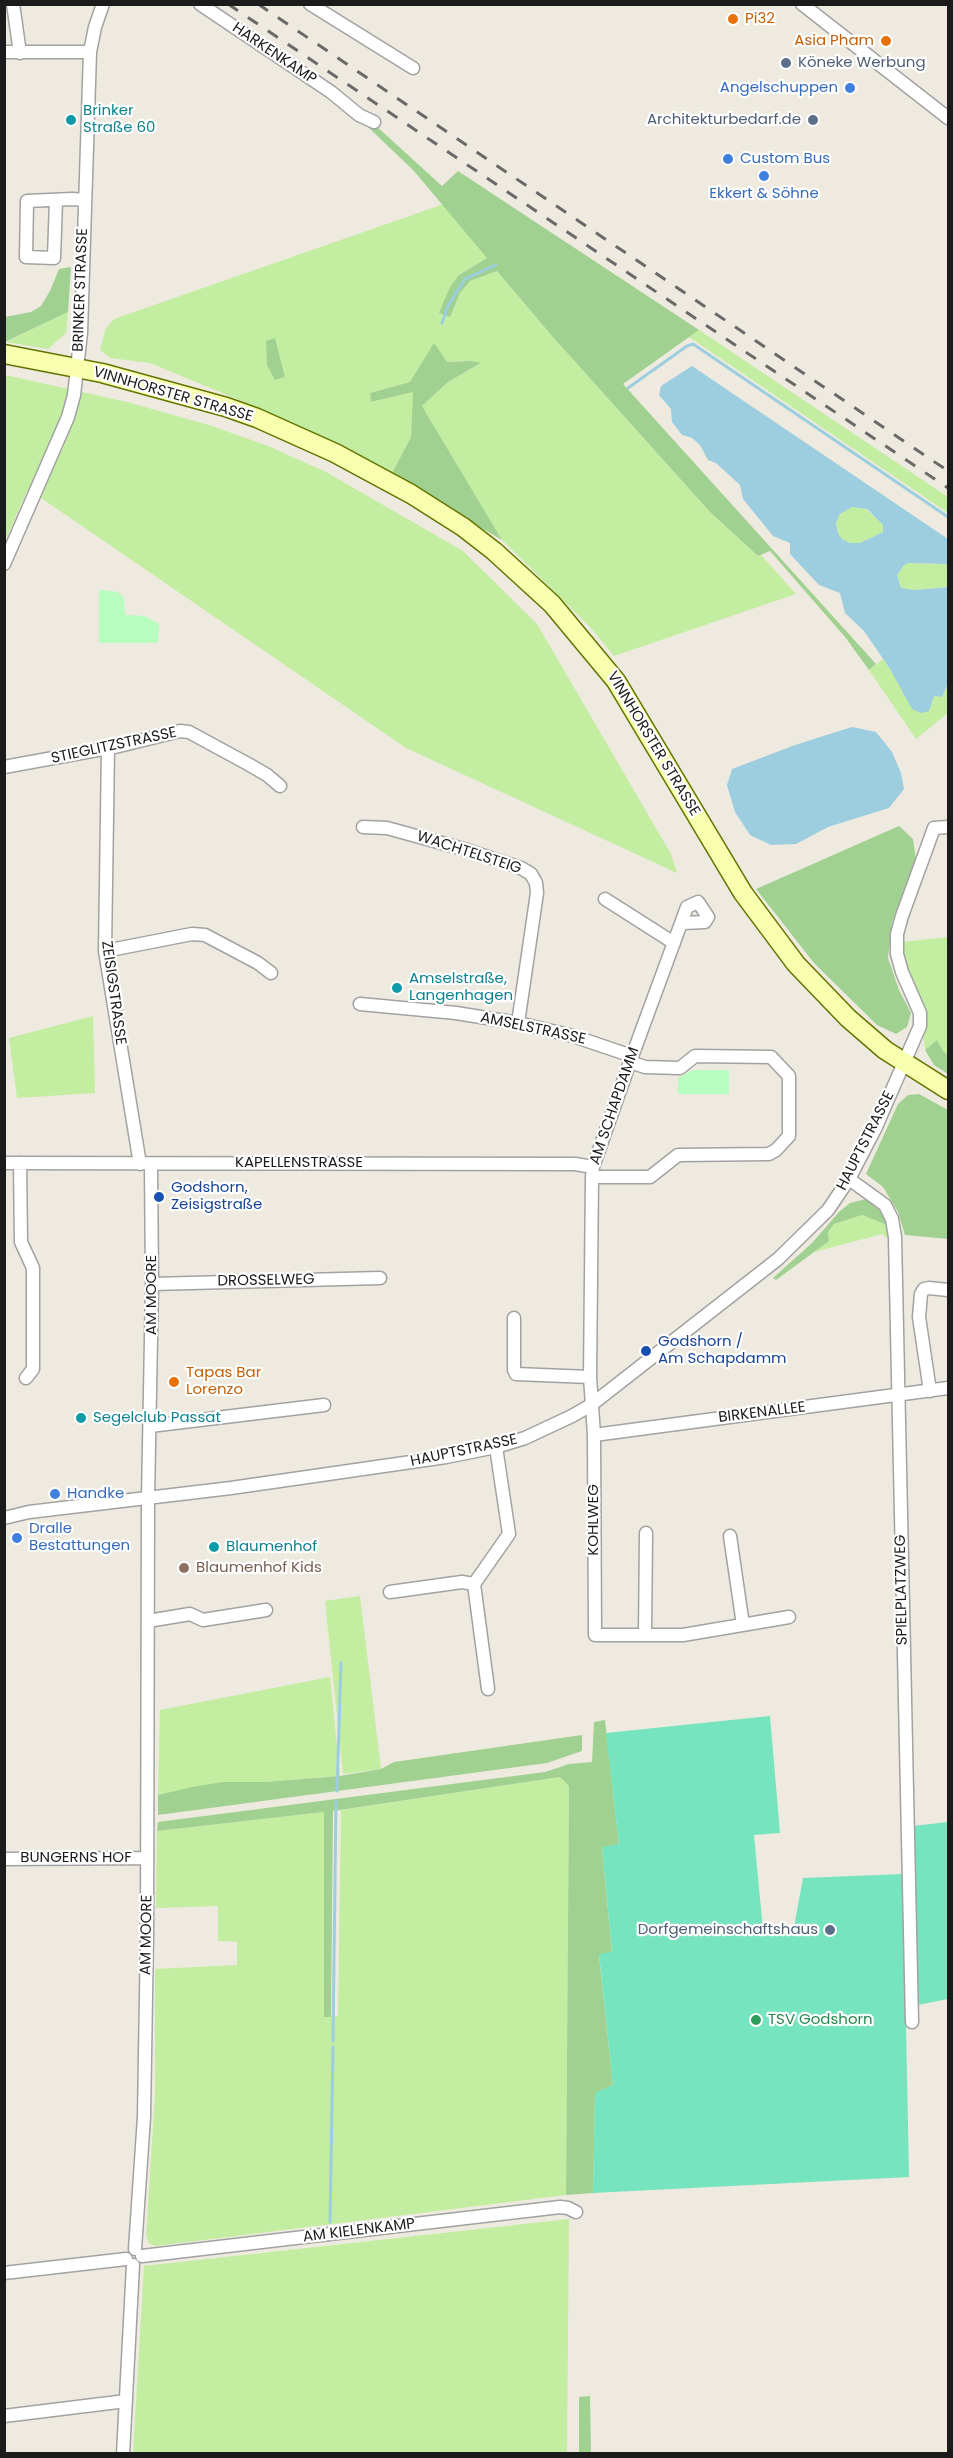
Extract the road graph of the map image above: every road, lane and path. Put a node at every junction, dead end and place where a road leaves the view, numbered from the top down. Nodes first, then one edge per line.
1 (13, 4) edge
2 (103, 4) edge
3 (200, 4) edge
4 (310, 4) edge
5 (802, 4) edge
6 (4, 52) edge
7 (20, 52) junction
8 (90, 52) junction
9 (413, 68) dead end
10 (948, 118) edge
11 (374, 122) dead end
12 (56, 200) junction
13 (84, 200) junction
14 (4, 354) edge
15 (78, 368) junction
16 (4, 564) edge
17 (108, 748) junction
18 (4, 767) edge
19 (280, 786) dead end
20 (363, 827) dead end
21 (948, 827) edge
22 (605, 899) dead end
23 (682, 923) dead end
24 (674, 943) junction
25 (105, 951) junction
26 (271, 973) dead end
27 (360, 1004) dead end
28 (518, 1023) junction
29 (631, 1059) junction
30 (905, 1064) junction
31 (948, 1090) edge
32 (4, 1163) edge
33 (20, 1163) junction
34 (145, 1164) junction
35 (592, 1172) junction
36 (849, 1179) junction
37 (380, 1278) dead end
38 (152, 1284) junction
39 (948, 1290) edge
40 (514, 1318) dead end
41 (590, 1377) junction
42 (26, 1378) dead end
43 (948, 1388) edge
44 (930, 1391) junction
45 (897, 1396) junction
46 (324, 1405) dead end
47 (591, 1405) junction
48 (150, 1426) junction
49 (594, 1435) junction
50 (496, 1447) junction
51 (148, 1498) junction
52 (4, 1518) edge
53 (646, 1533) dead end
54 (730, 1536) dead end
55 (474, 1584) junction
56 (390, 1592) dead end
57 (266, 1610) dead end
58 (789, 1617) dead end
59 (148, 1621) junction
60 (743, 1625) junction
61 (645, 1635) junction
62 (488, 1689) dead end
63 (147, 1858) junction
64 (4, 1859) edge
65 (912, 2022) dead end
66 (576, 2212) dead end
67 (134, 2257) junction
68 (4, 2273) edge
69 (126, 2402) junction
70 (4, 2416) edge
71 (123, 2454) edge

1 - 7 street
2 - 8 street, BRINKER STRASSE
3 - 11 street, HARKENKAMP
4 - 9 street
5 - 10 street
6 - 7 street
7 - 8 street
8 - 13 street, BRINKER STRASSE
12 - 12 street
12 - 13 street
13 - 15 street, BRINKER STRASSE
14 - 15 street, VINNHORSTER STRASSE
15 - 16 street, BRINKER STRASSE
15 - 30 street, VINNHORSTER STRASSE
17 - 18 street, STIEGLITZSTRASSE
17 - 19 street, STIEGLITZSTRASSE
17 - 25 street, ZEISIGSTRASSE
20 - 28 street, WACHTELSTEIG
21 - 30 street, HAUPTSTRASSE
22 - 24 street
23 - 24 street, AM SCHAPDAMM
24 - 29 street, AM SCHAPDAMM
25 - 26 street
25 - 34 street, ZEISIGSTRASSE
27 - 28 street, AMSELSTRASSE
28 - 29 street, AMSELSTRASSE
29 - 35 street, AM SCHAPDAMM
29 - 35 street, AMSELSTRASSE
30 - 31 street, VINNHORSTER STRASSE
30 - 36 street, HAUPTSTRASSE
32 - 33 street, KAPELLENSTRASSE
33 - 34 street, KAPELLENSTRASSE
33 - 42 street
34 - 35 street, KAPELLENSTRASSE
34 - 38 street, AM MOORE
35 - 41 street, AM SCHAPDAMM
36 - 45 street, SPIELPLATZWEG
36 - 47 street, HAUPTSTRASSE
37 - 38 street, DROSSELWEG
38 - 48 street, AM MOORE
39 - 44 street
40 - 41 street
41 - 47 street, AM SCHAPDAMM
43 - 44 street, BIRKENALLEE
44 - 45 street, BIRKENALLEE
45 - 49 street, BIRKENALLEE
45 - 65 street, SPIELPLATZWEG
46 - 48 street
47 - 49 street, KOHLWEG
47 - 50 street, HAUPTSTRASSE
48 - 51 street, AM MOORE
49 - 61 street, KOHLWEG
50 - 51 street, HAUPTSTRASSE
50 - 55 street
51 - 52 street, HAUPTSTRASSE
51 - 59 street, AM MOORE
53 - 61 street
54 - 60 street
55 - 56 street
55 - 62 street
57 - 59 street
58 - 60 street
59 - 63 street, AM MOORE
60 - 61 street
63 - 64 street, BUNGERNS HOF
63 - 67 street, AM MOORE
66 - 67 street, AM KIELENKAMP
67 - 68 street, AM KIELENKAMP
67 - 69 street, AM MOORE
69 - 70 street
69 - 71 street, AM MOORE

